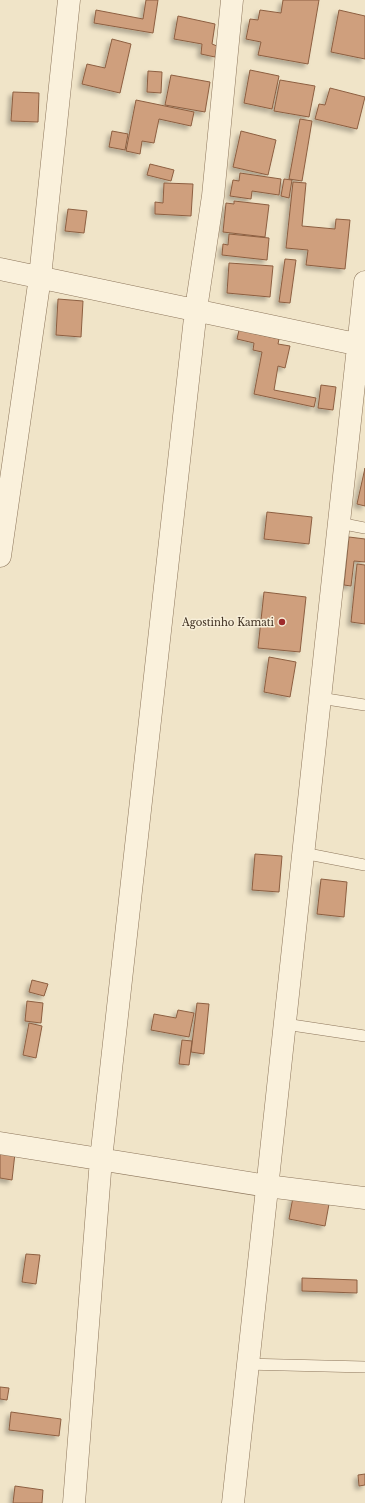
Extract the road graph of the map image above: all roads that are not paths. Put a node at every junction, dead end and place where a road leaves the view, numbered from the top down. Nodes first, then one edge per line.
1 (69, 0) edge
2 (232, 0) edge
3 (0, 269) edge
4 (40, 277) junction
5 (365, 282) edge
6 (196, 310) junction
7 (362, 346) edge
8 (339, 523) junction
9 (365, 528) edge
10 (0, 556) edge
11 (320, 698) junction
12 (365, 705) edge
13 (303, 853) junction
14 (365, 865) edge
15 (285, 1024) junction
16 (365, 1036) edge
17 (0, 1143) edge
18 (101, 1159) junction
19 (267, 1186) junction
20 (365, 1198) edge
21 (248, 1364) junction
22 (365, 1367) edge
23 (74, 1503) edge
24 (233, 1503) edge

1 - 4 street
2 - 6 street
3 - 4 street
4 - 6 street
4 - 10 street
5 - 7 street
6 - 7 street
6 - 18 street
7 - 8 street
8 - 9 lane
8 - 11 street
11 - 12 lane
11 - 13 street
13 - 14 lane
13 - 15 street
15 - 16 lane
15 - 19 street
17 - 18 street
18 - 19 street
18 - 23 street
19 - 20 street
19 - 21 street
21 - 22 lane
21 - 24 street

